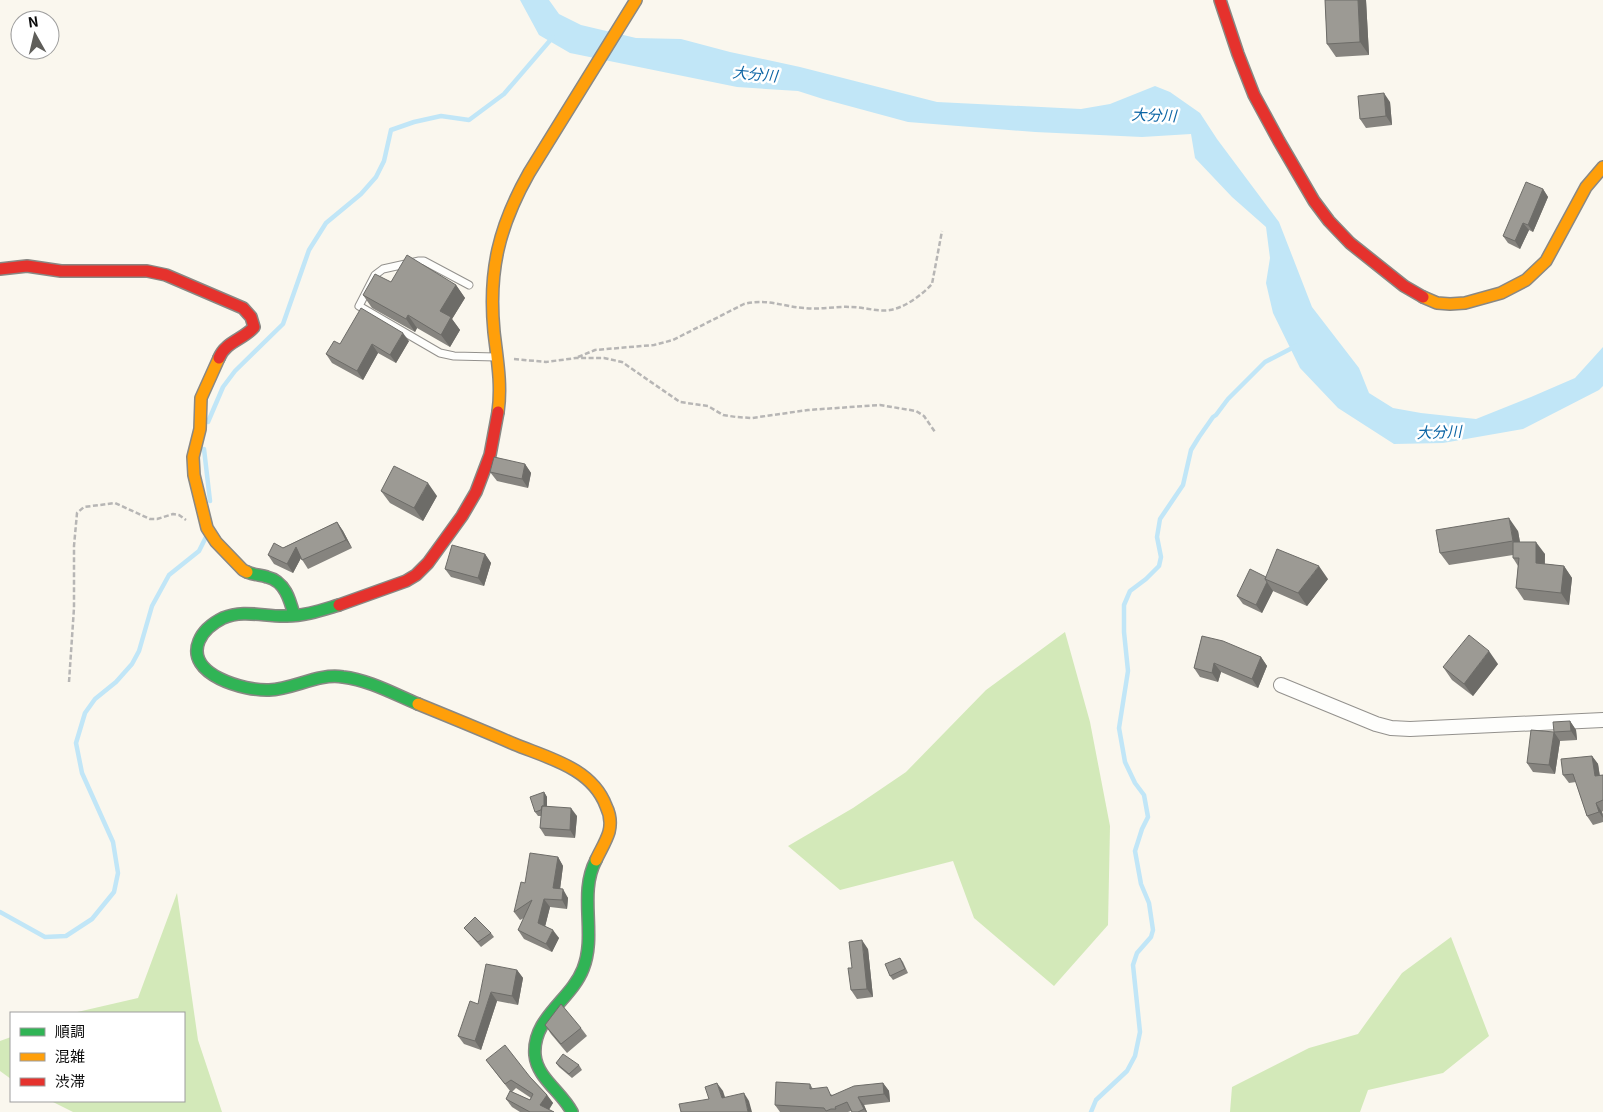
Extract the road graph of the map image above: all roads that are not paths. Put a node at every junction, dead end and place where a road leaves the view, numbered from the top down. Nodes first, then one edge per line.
1 (636, 0) edge
2 (1220, 0) edge
3 (1603, 167) edge
4 (0, 269) edge
5 (469, 285) dead end
6 (496, 357) junction
7 (294, 616) junction
8 (1281, 686) dead end
9 (1603, 720) edge
10 (572, 1112) edge

1 - 6 street
2 - 3 street
4 - 7 street
5 - 6 lane
6 - 7 street
7 - 10 street
8 - 9 street

